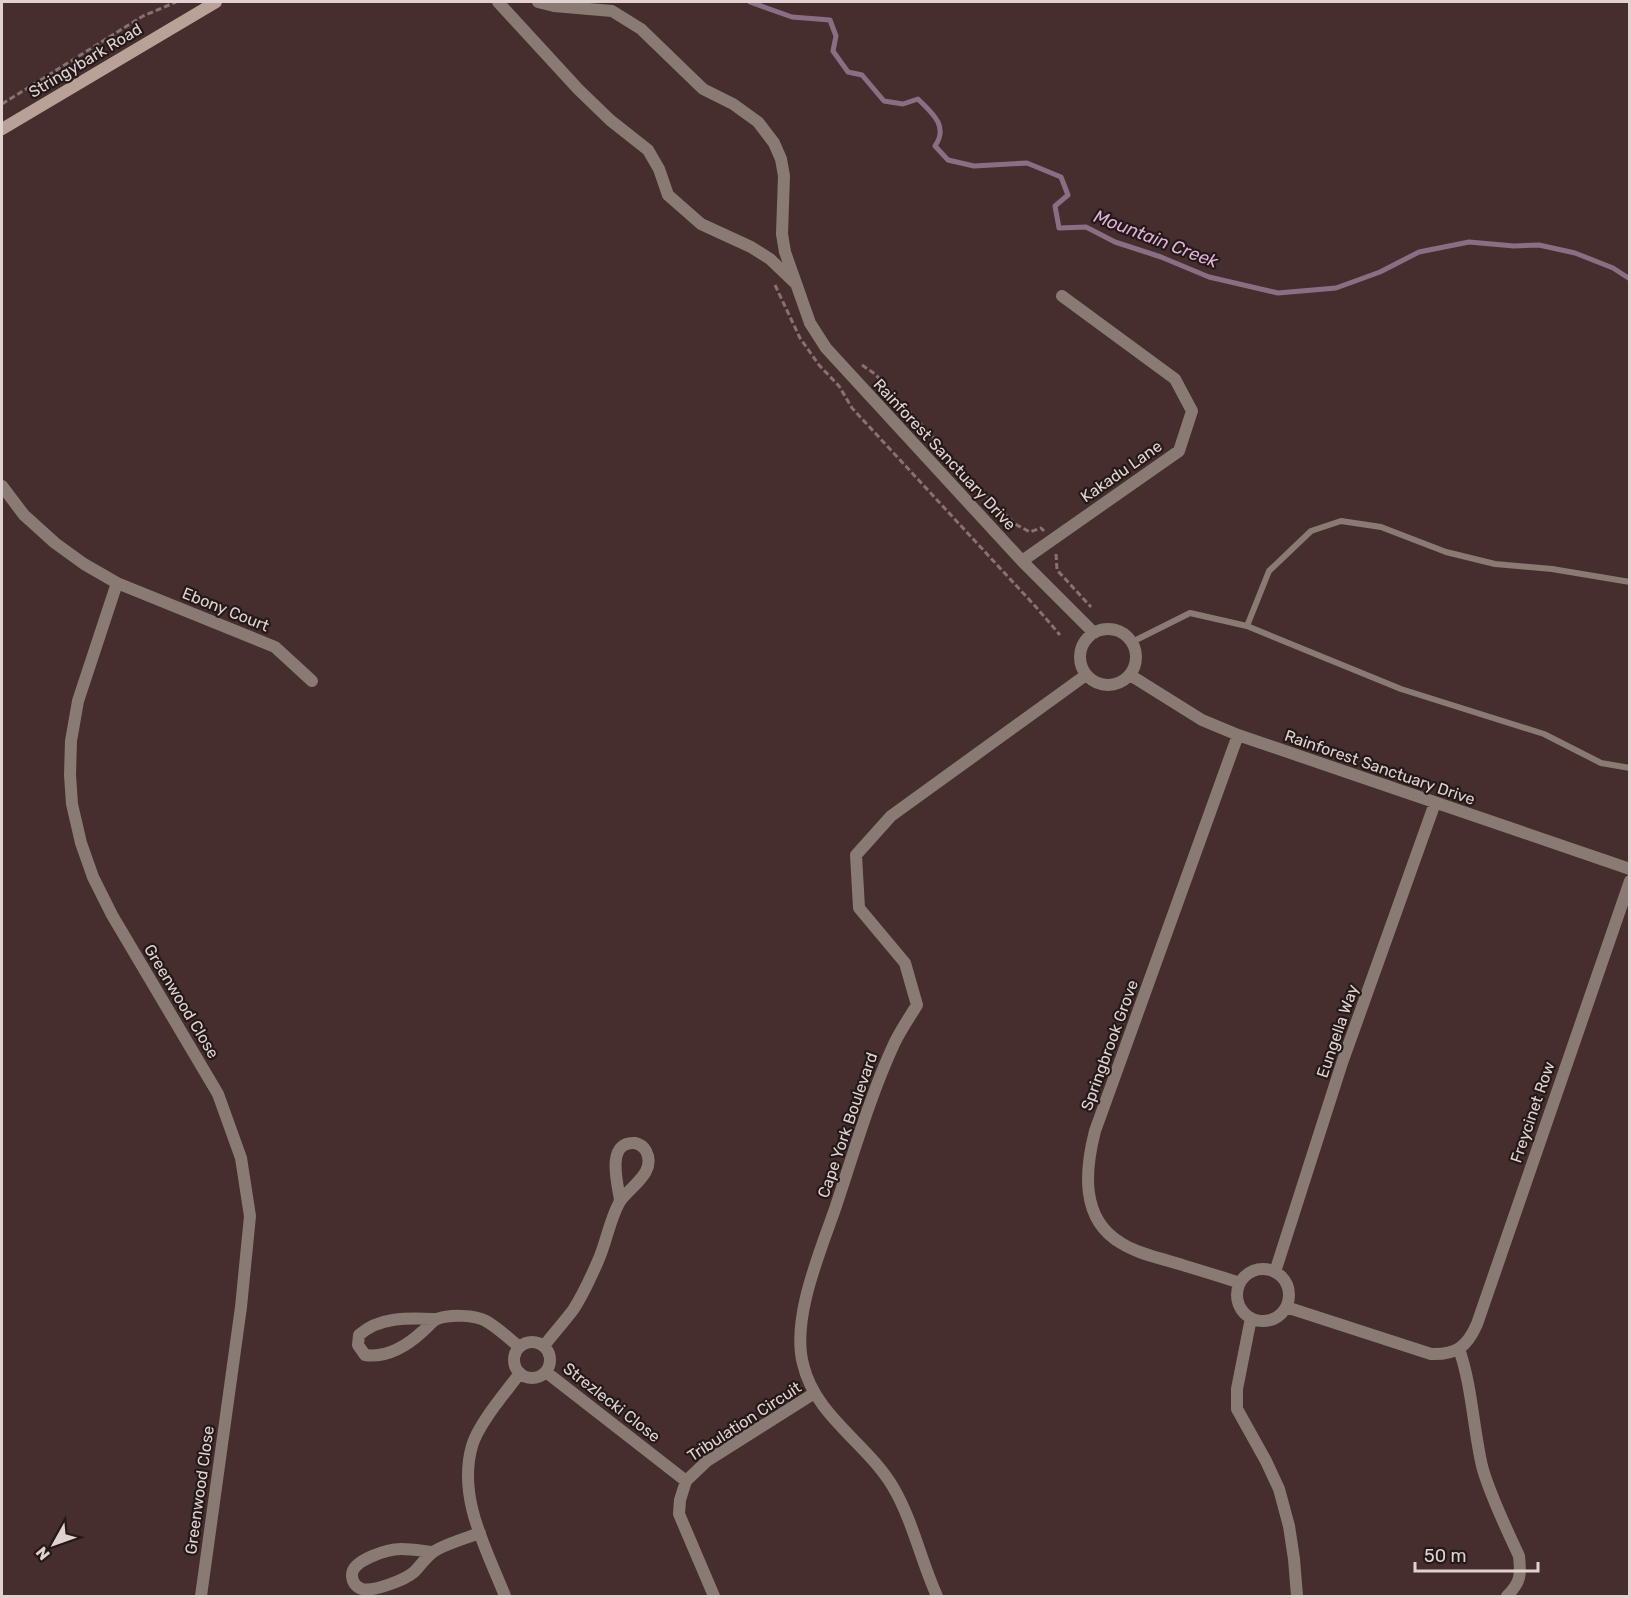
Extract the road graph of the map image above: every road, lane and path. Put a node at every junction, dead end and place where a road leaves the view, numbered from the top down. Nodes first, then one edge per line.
1 (176, 2) edge
2 (216, 2) edge
3 (498, 2) edge
4 (538, 2) edge
5 (2, 104) edge
6 (2, 129) edge
7 (794, 282) junction
8 (780, 294) dead end
9 (1062, 296) dead end
10 (860, 363) dead end
11 (952, 464) dead end
12 (962, 472) dead end
13 (2, 486) edge
14 (1047, 534) dead end
15 (1057, 552) dead end
16 (1022, 561) junction
17 (1629, 582) edge
18 (117, 583) junction
19 (1091, 607) dead end
20 (1247, 626) junction
21 (1094, 633) junction
22 (1060, 635) dead end
23 (1132, 642) junction
24 (1086, 675) junction
25 (1130, 675) junction
26 (312, 681) dead end
27 (1238, 735) junction
28 (1629, 768) edge
29 (1435, 803) junction
30 (1629, 869) edge
31 (1629, 881) edge
32 (620, 1200) dead end
33 (1275, 1272) junction
34 (1240, 1282) junction
35 (1286, 1307) junction
36 (1251, 1318) junction
37 (436, 1320) junction
38 (544, 1346) junction
39 (519, 1347) junction
40 (1460, 1349) junction
41 (546, 1372) junction
42 (520, 1373) junction
43 (813, 1394) junction
44 (686, 1481) junction
45 (480, 1533) junction
46 (433, 1552) junction
47 (201, 1596) edge
48 (505, 1596) edge
49 (714, 1596) edge
50 (937, 1596) edge
51 (1297, 1596) edge
52 (1507, 1596) edge

1 - 5 path
2 - 6 street, Stringybark Road
3 - 7 street, Rainforest Sanctuary Drive
4 - 7 street, Rainforest Sanctuary Drive
7 - 16 street, Rainforest Sanctuary Drive
8 - 22 path
9 - 16 street, Kakadu Lane
10 - 11 path
12 - 14 path
13 - 18 street
15 - 19 path
16 - 21 street, Rainforest Sanctuary Drive
17 - 20 lane
18 - 26 street, Ebony Court
18 - 47 street, Greenwood Close
20 - 23 lane
20 - 28 lane
21 - 23 street
21 - 24 street
23 - 25 street
24 - 25 street
24 - 43 street, Cape York Boulevard
25 - 27 street, Rainforest Sanctuary Drive
27 - 29 street, Rainforest Sanctuary Drive
27 - 34 street, Springbrook Grove
29 - 30 street, Rainforest Sanctuary Drive
29 - 33 street, Eungella Way
31 - 40 street, Freycinet Row
32 - 38 street
33 - 34 street
33 - 35 street
34 - 36 street
35 - 36 street
35 - 40 street
36 - 51 street
37 - 37 street
37 - 39 street
38 - 39 street
38 - 41 street
39 - 42 street
40 - 52 street
41 - 42 street
41 - 44 street, Strezlecki Close
42 - 45 street
43 - 44 street, Tribulation Circuit
43 - 50 street, Tribulation Circuit
44 - 49 street, Tribulation Circuit
45 - 46 street
45 - 48 street
46 - 46 street

